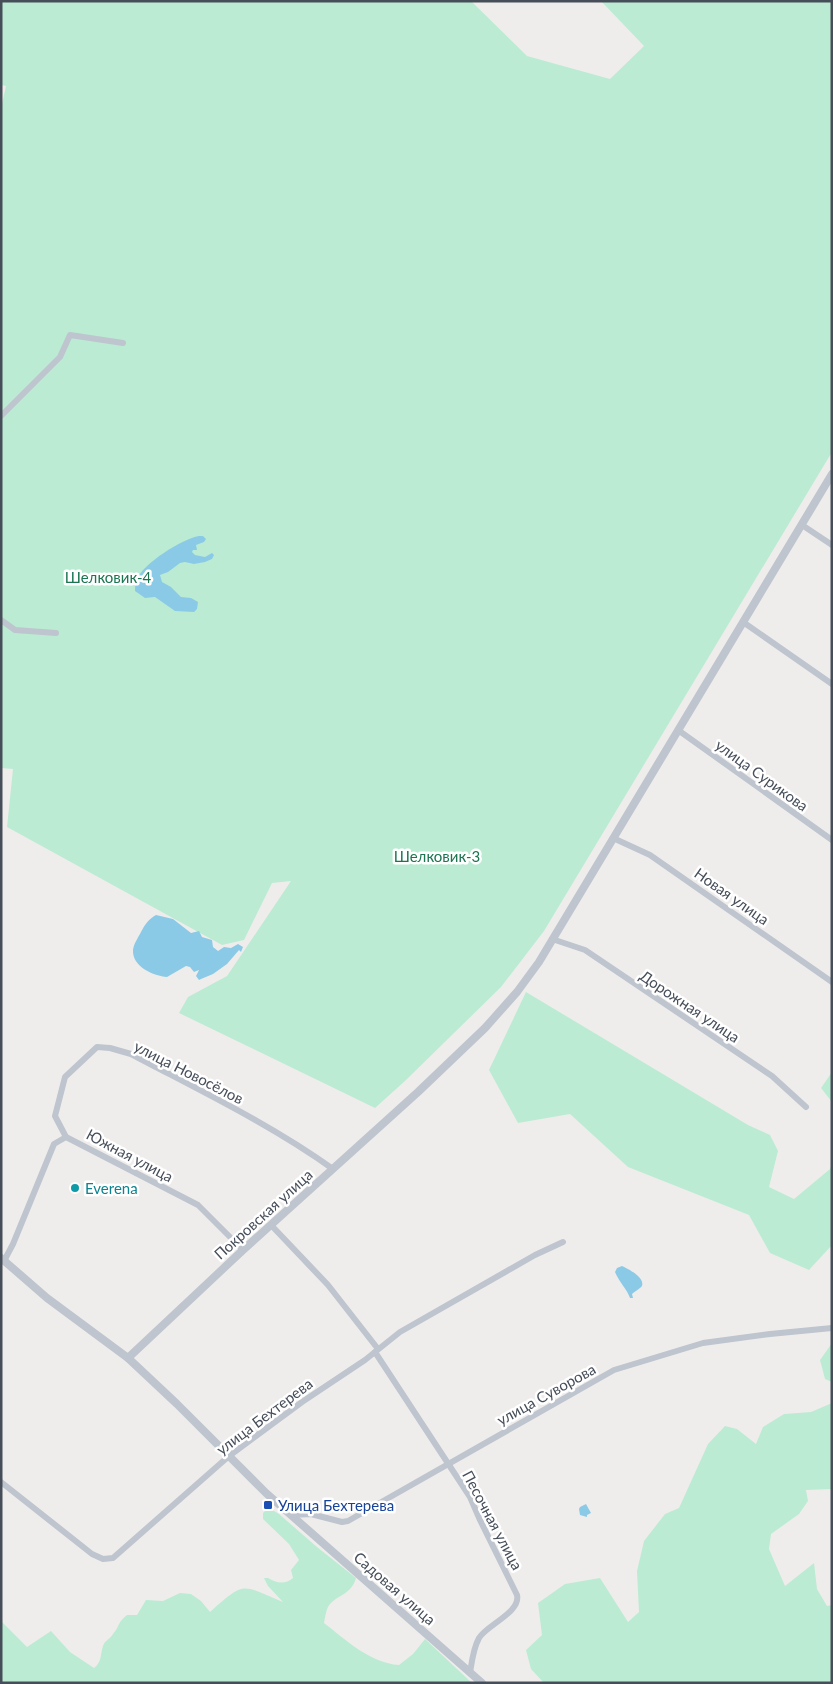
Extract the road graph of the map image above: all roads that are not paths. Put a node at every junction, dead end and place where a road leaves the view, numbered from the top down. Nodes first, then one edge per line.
1 (123, 344) dead end
2 (1, 416) edge
3 (832, 474) edge
4 (802, 525) junction
5 (832, 545) edge
6 (1, 620) edge
7 (743, 622) junction
8 (56, 633) dead end
9 (832, 684) edge
10 (678, 730) junction
11 (613, 838) junction
12 (832, 840) edge
13 (552, 939) junction
14 (832, 982) edge
15 (806, 1106) dead end
16 (66, 1137) junction
17 (333, 1169) junction
18 (271, 1225) junction
19 (563, 1242) dead end
20 (243, 1250) junction
21 (3, 1260) edge
22 (832, 1328) edge
23 (376, 1350) junction
24 (128, 1358) junction
25 (229, 1456) junction
26 (449, 1464) junction
27 (1, 1482) edge
28 (291, 1515) junction
29 (470, 1673) junction
30 (482, 1683) edge

1 - 2 street
3 - 4 street, Покровская улица
4 - 5 street
4 - 7 street, Покровская улица
6 - 8 street
7 - 9 street
7 - 10 street, Покровская улица
10 - 11 street, Покровская улица
10 - 12 street, улица Сурикова
11 - 13 street, Покровская улица
11 - 14 street, Новая улица
13 - 15 street, Дорожная улица
13 - 17 street, Покровская улица
16 - 17 street, улица Новосёлов
16 - 20 street, Южная улица
16 - 21 street, Южная улица
17 - 18 street, Покровская улица
18 - 20 street, Покровская улица
18 - 23 street, Песочная улица
19 - 23 street, улица Бехтерева
20 - 24 street, Покровская улица
21 - 24 street, Садовая улица
22 - 26 street, улица Суворова
23 - 25 street, улица Бехтерева
23 - 26 street, Песочная улица
24 - 25 street, Садовая улица
25 - 27 street, улица Бехтерева
25 - 28 street, Садовая улица
26 - 28 street, улица Суворова
26 - 29 street, Песочная улица
28 - 29 street, Садовая улица
29 - 30 street, Садовая улица

